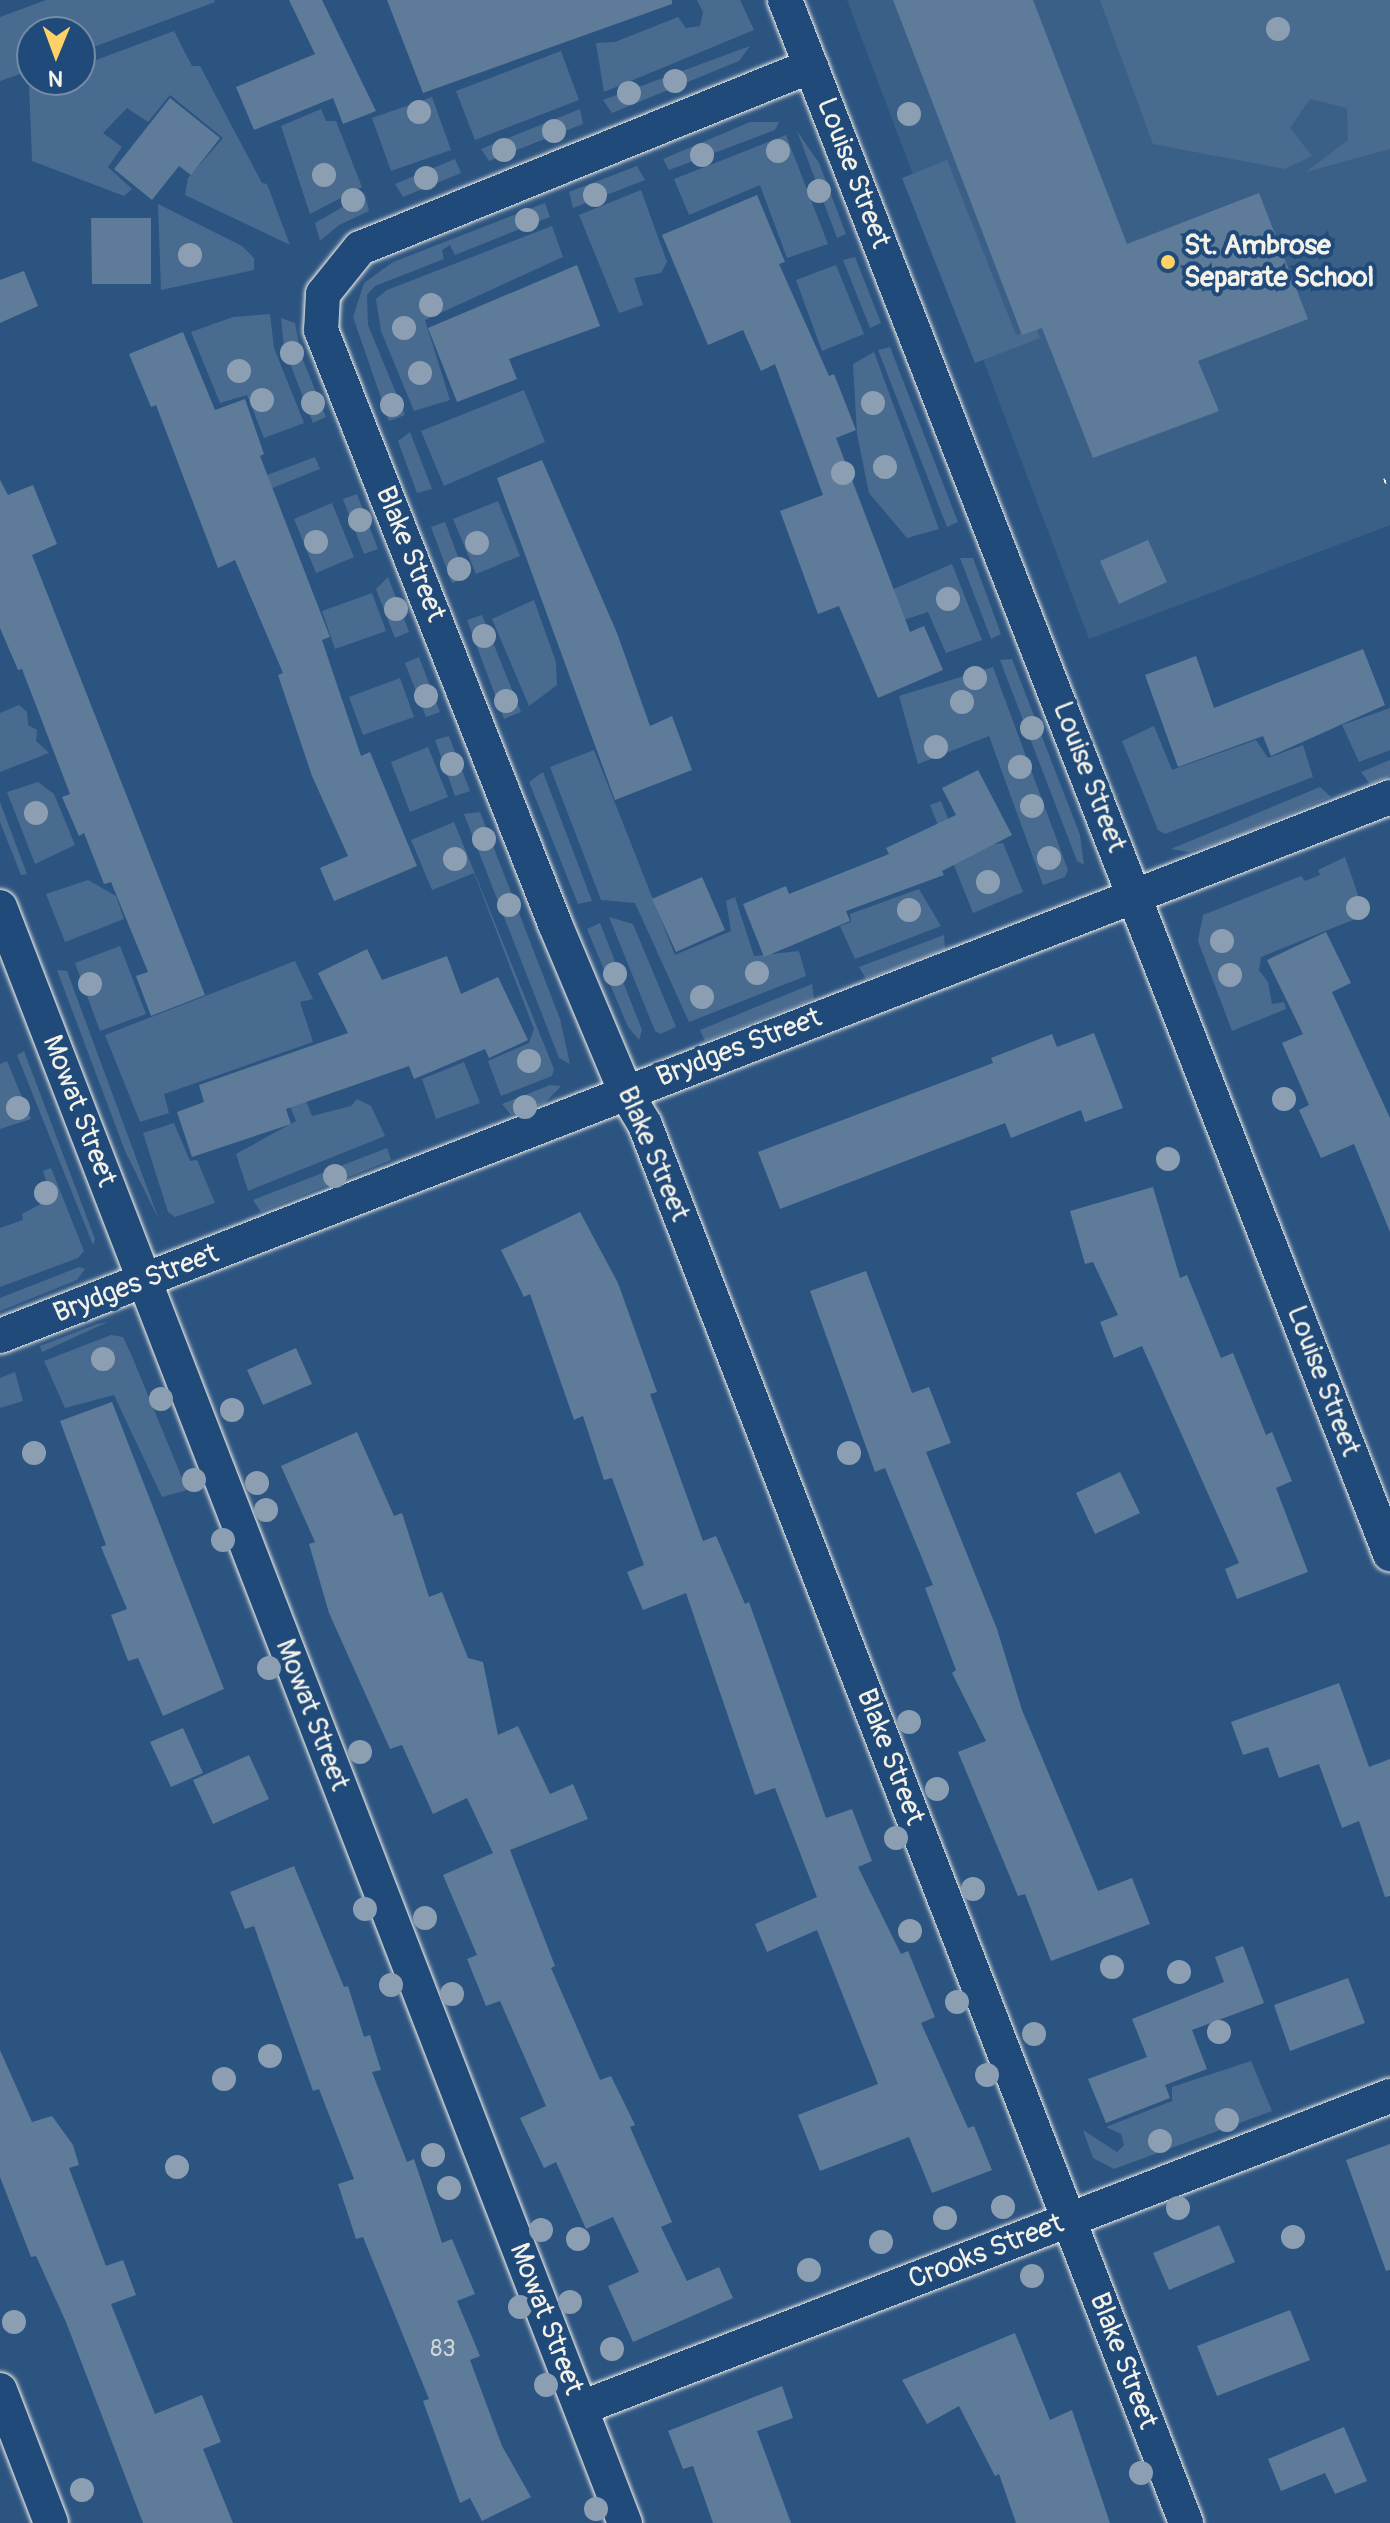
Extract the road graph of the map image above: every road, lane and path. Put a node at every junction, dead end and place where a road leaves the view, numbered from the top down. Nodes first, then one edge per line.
1 (785, 0) edge
2 (811, 66) junction
3 (1390, 797) edge
4 (1135, 894) junction
5 (0, 907) edge
6 (626, 1093) junction
7 (145, 1282) junction
8 (0, 1336) edge
9 (1390, 1554) edge
10 (1390, 2096) edge
11 (1069, 2220) junction
12 (0, 2390) edge
13 (581, 2408) junction
14 (51, 2523) edge
15 (625, 2523) edge
16 (1186, 2523) edge

1 - 2 street, Louise Street
2 - 4 street, Louise Street
2 - 6 street, Blake Street
3 - 4 street, Brydges Street
4 - 6 street, Brydges Street
4 - 9 street, Louise Street
5 - 7 street, Mowat Street
6 - 7 street, Brydges Street
6 - 11 street, Blake Street
7 - 8 street, Brydges Street
7 - 13 street, Mowat Street
10 - 11 street, Crooks Street
11 - 13 street, Crooks Street
11 - 16 street, Blake Street
12 - 14 street
13 - 15 street, Mowat Street

